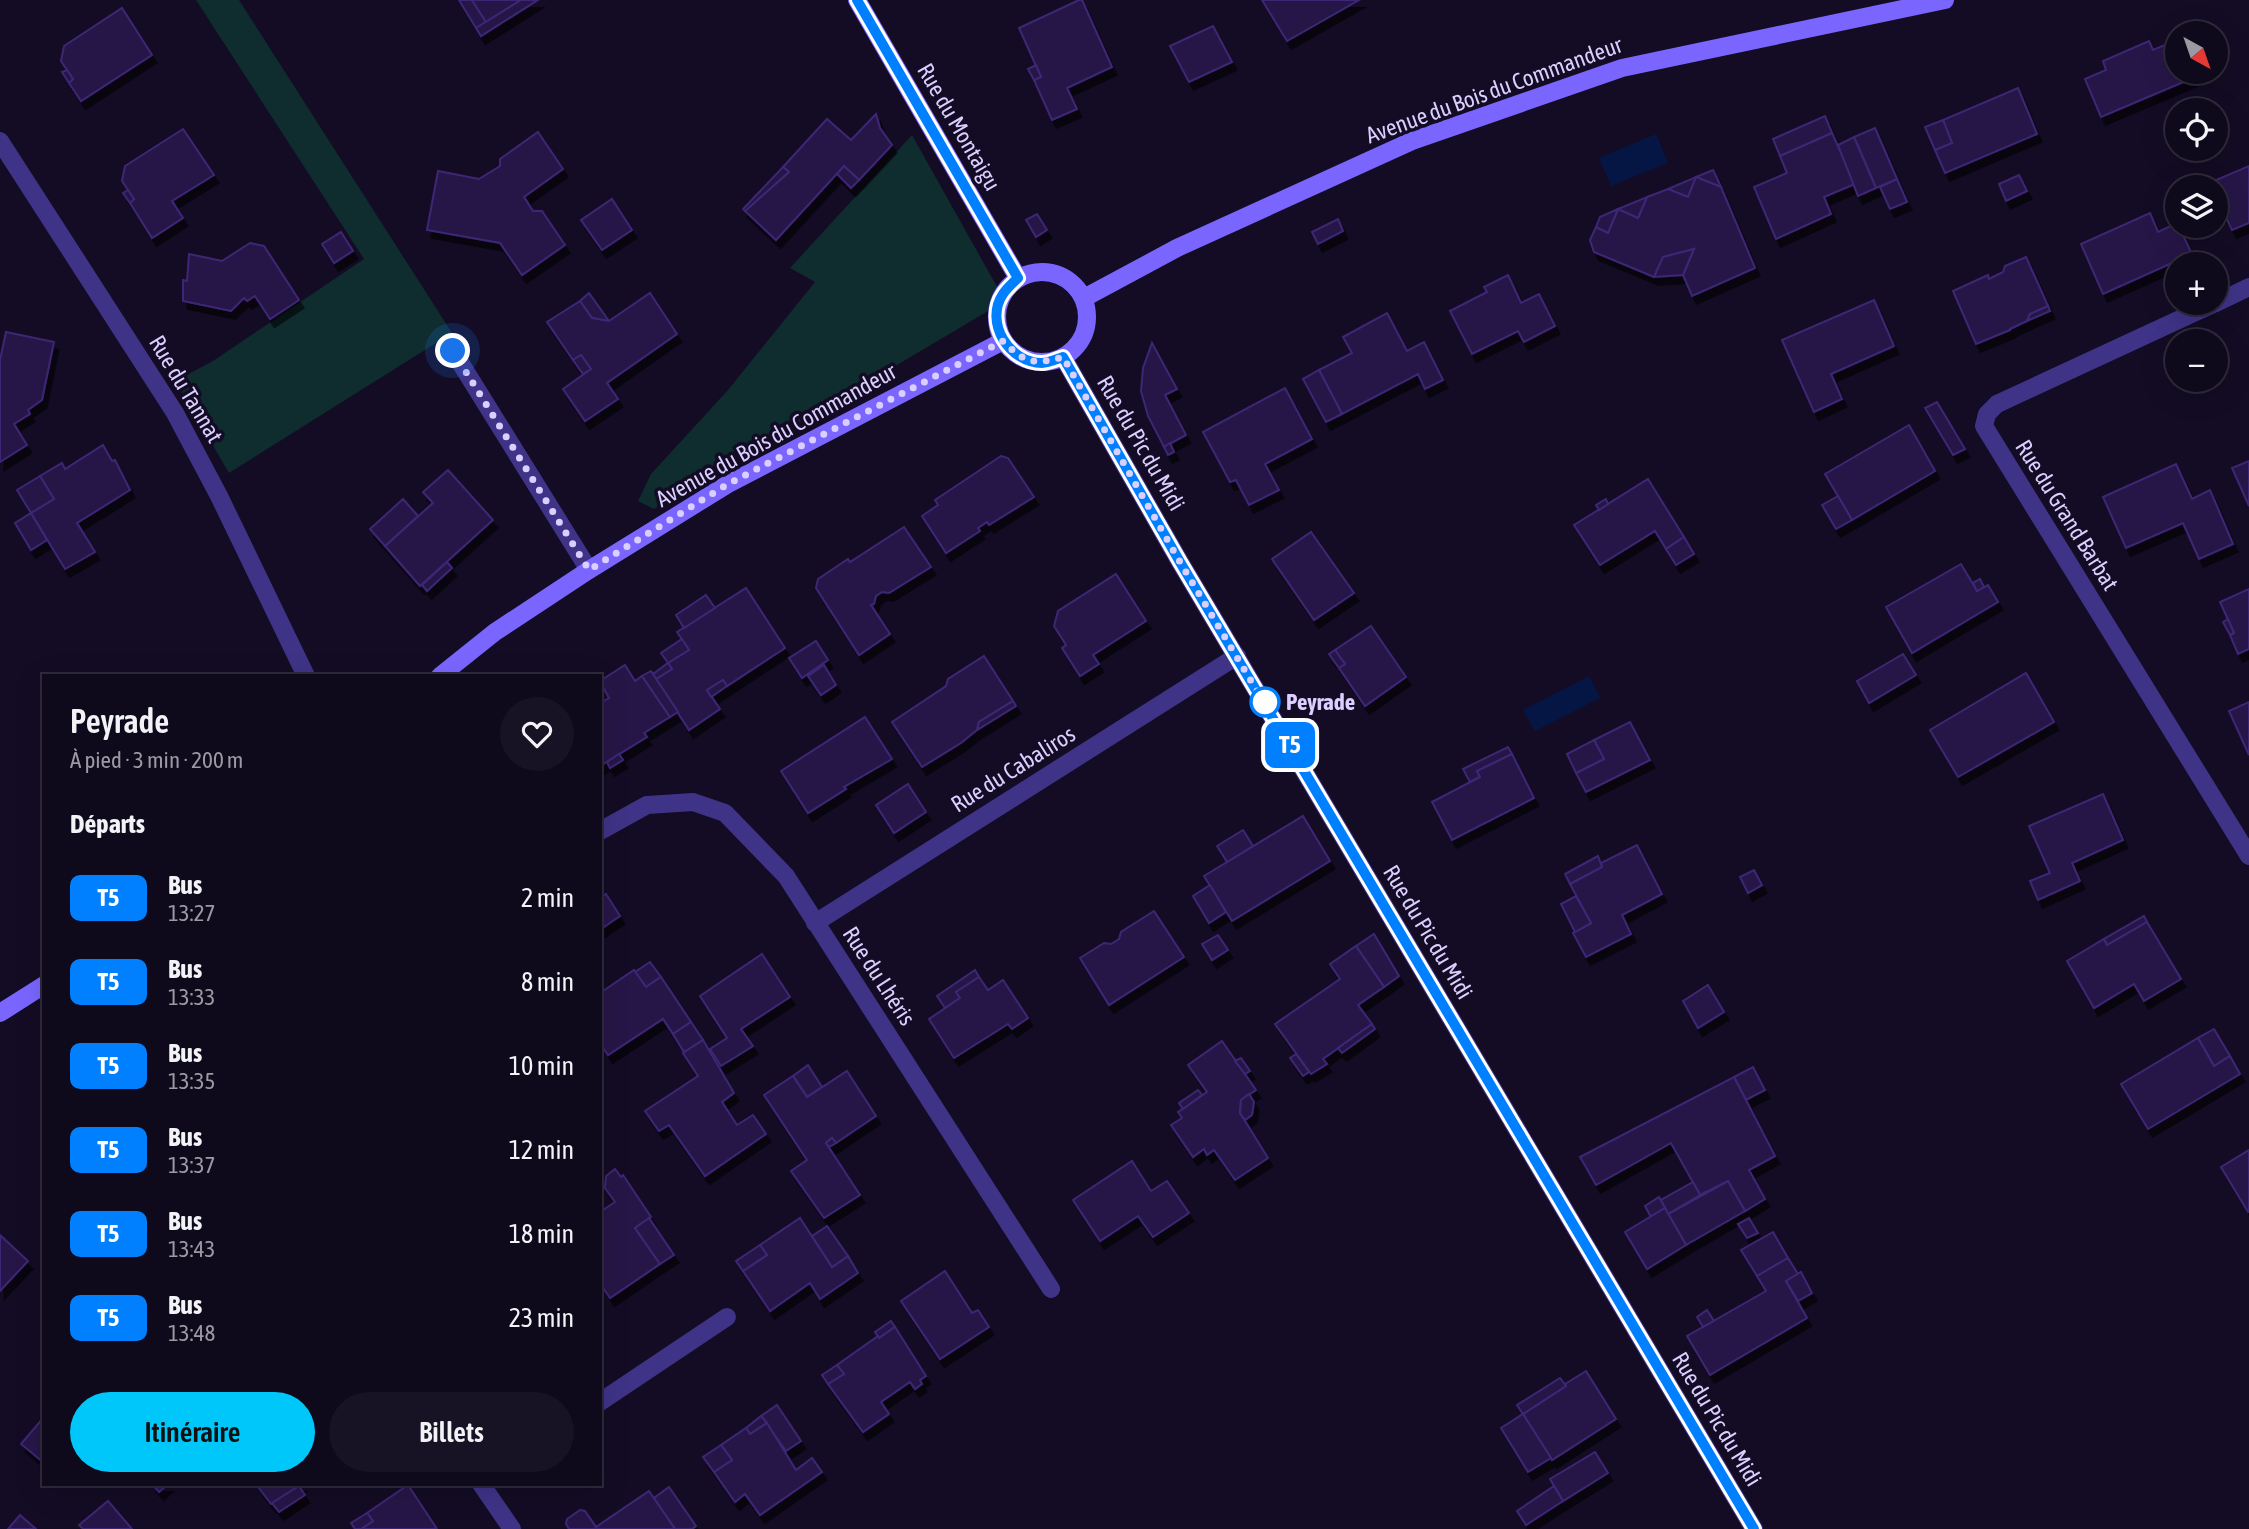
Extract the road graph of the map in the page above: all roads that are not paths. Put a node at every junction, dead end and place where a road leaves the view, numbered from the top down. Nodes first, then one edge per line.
1 (857, 0) edge
2 (1945, 0) edge
3 (0, 141) edge
4 (1018, 278) junction
5 (2249, 287) edge
6 (2228, 297) edge
7 (1084, 298) junction
8 (2189, 315) edge
9 (1003, 341) junction
10 (453, 351) dead end
11 (1063, 357) junction
12 (589, 570) junction
13 (1237, 656) junction
14 (305, 674) edge
15 (442, 674) edge
16 (602, 830) edge
17 (2249, 856) edge
18 (816, 923) junction
19 (42, 986) edge
20 (0, 1013) edge
21 (1051, 1289) dead end
22 (727, 1317) dead end
23 (602, 1401) edge
24 (482, 1486) edge
25 (512, 1529) edge
26 (1754, 1529) edge

1 - 4 main road, Rue du Montaigu
2 - 7 main road, Avenue du Bois du Commandeur
3 - 14 street, Rue du Tannat
4 - 7 main road
4 - 9 main road
5 - 6 street, Rue du Grand Barbat
7 - 11 main road
8 - 17 street, Rue du Grand Barbat
9 - 11 main road
9 - 12 main road, Avenue du Bois du Commandeur
10 - 12 street
11 - 13 street, Rue du Pic du Midi
12 - 15 main road, Avenue du Bois du Commandeur
13 - 18 street, Rue du Cabaliros
13 - 26 street, Rue du Pic du Midi
16 - 18 street, Rue du Lhéris
18 - 21 street, Rue du Lhéris
19 - 20 main road
22 - 23 street
24 - 25 street

